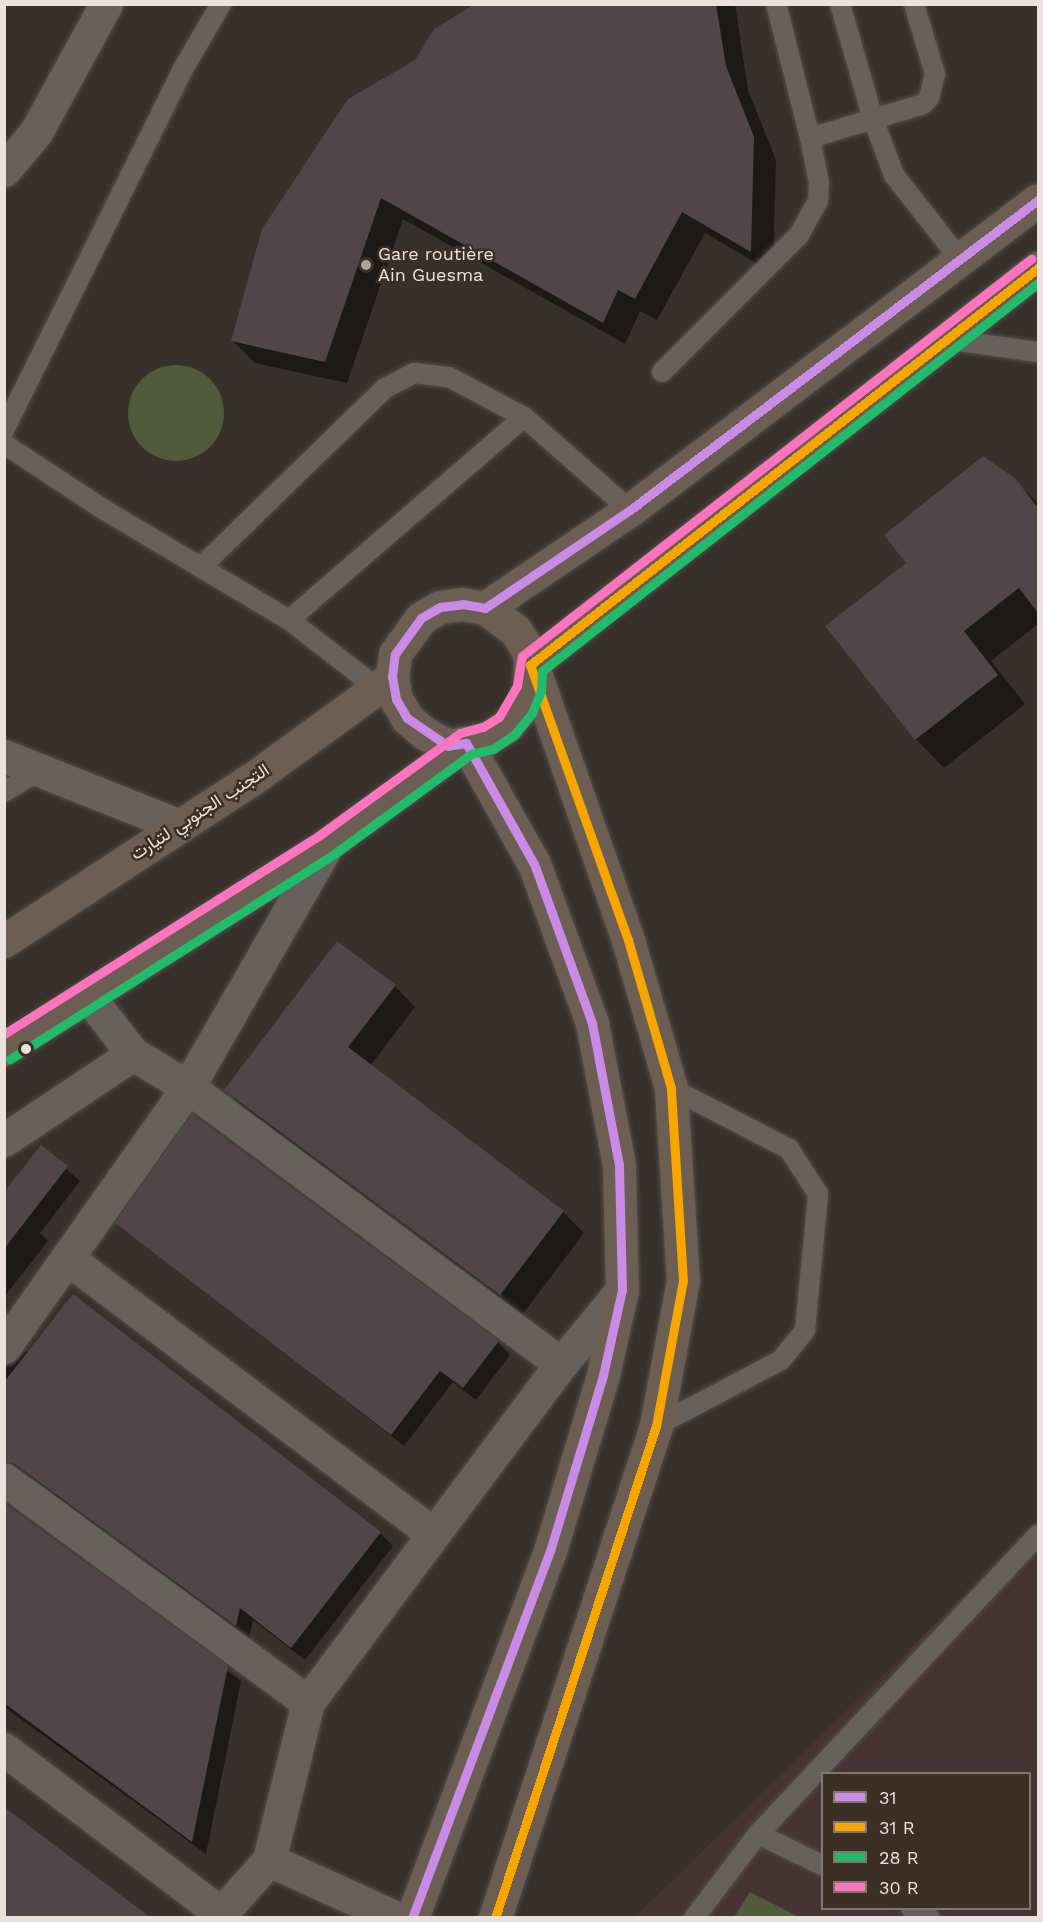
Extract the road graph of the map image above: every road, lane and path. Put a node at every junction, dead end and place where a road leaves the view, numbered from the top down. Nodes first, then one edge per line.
1 (106, 4) edge
2 (221, 4) edge
3 (776, 4) edge
4 (840, 4) edge
5 (914, 4) edge
6 (873, 119) junction
7 (810, 138) junction
8 (4, 170) edge
9 (1038, 200) edge
10 (959, 258) junction
11 (1038, 268) edge
12 (945, 339) junction
13 (1038, 352) edge
14 (662, 372) dead end
15 (524, 417) junction
16 (4, 430) edge
17 (4, 444) edge
18 (630, 510) junction
19 (202, 566) junction
20 (485, 608) junction
21 (289, 620) junction
22 (530, 665) junction
23 (386, 683) junction
24 (466, 743) junction
25 (4, 756) edge
26 (39, 771) junction
27 (4, 792) edge
28 (177, 825) junction
29 (328, 844) junction
30 (4, 941) edge
31 (88, 996) junction
32 (4, 1049) edge
33 (133, 1054) junction
34 (188, 1087) junction
35 (671, 1088) junction
36 (4, 1140) edge
37 (67, 1258) junction
38 (622, 1290) junction
39 (4, 1347) edge
40 (561, 1364) junction
41 (656, 1426) junction
42 (4, 1479) edge
43 (432, 1533) junction
44 (1038, 1535) edge
45 (308, 1701) junction
46 (8, 1759) edge
47 (758, 1834) junction
48 (269, 1860) junction
49 (821, 1865) edge
50 (915, 1910) edge
51 (218, 1915) edge
52 (396, 1917) edge
53 (412, 1917) edge
54 (495, 1917) edge
55 (694, 1917) edge
56 (930, 1917) edge

1 - 8 street
2 - 16 lane
3 - 7 lane
4 - 6 lane
5 - 6 lane
6 - 7 lane
6 - 10 lane
7 - 14 lane
9 - 10 highway
10 - 18 highway
11 - 12 highway
12 - 13 lane
12 - 22 highway
15 - 18 lane
15 - 19 lane
15 - 21 lane
17 - 19 lane
18 - 20 highway
19 - 21 lane
20 - 22 highway
20 - 23 highway
21 - 23 lane
22 - 24 highway
22 - 35 highway
23 - 24 highway
23 - 28 highway, التجنب الجنوبي لتيارت
24 - 29 highway
24 - 38 highway
25 - 26 street
26 - 27 lane
26 - 28 street
28 - 30 highway, التجنب الجنوبي لتيارت
29 - 31 highway
29 - 34 street
31 - 32 highway
31 - 33 street
33 - 34 street
33 - 36 street
34 - 37 street
34 - 40 street
35 - 41 highway
35 - 41 lane
37 - 39 street
37 - 43 street
38 - 40 street
38 - 53 highway
40 - 43 street
41 - 54 highway
42 - 45 street
43 - 45 street
44 - 47 lane
45 - 48 street
46 - 51 street
47 - 49 lane
47 - 55 lane
48 - 51 street
48 - 52 street
50 - 56 lane

